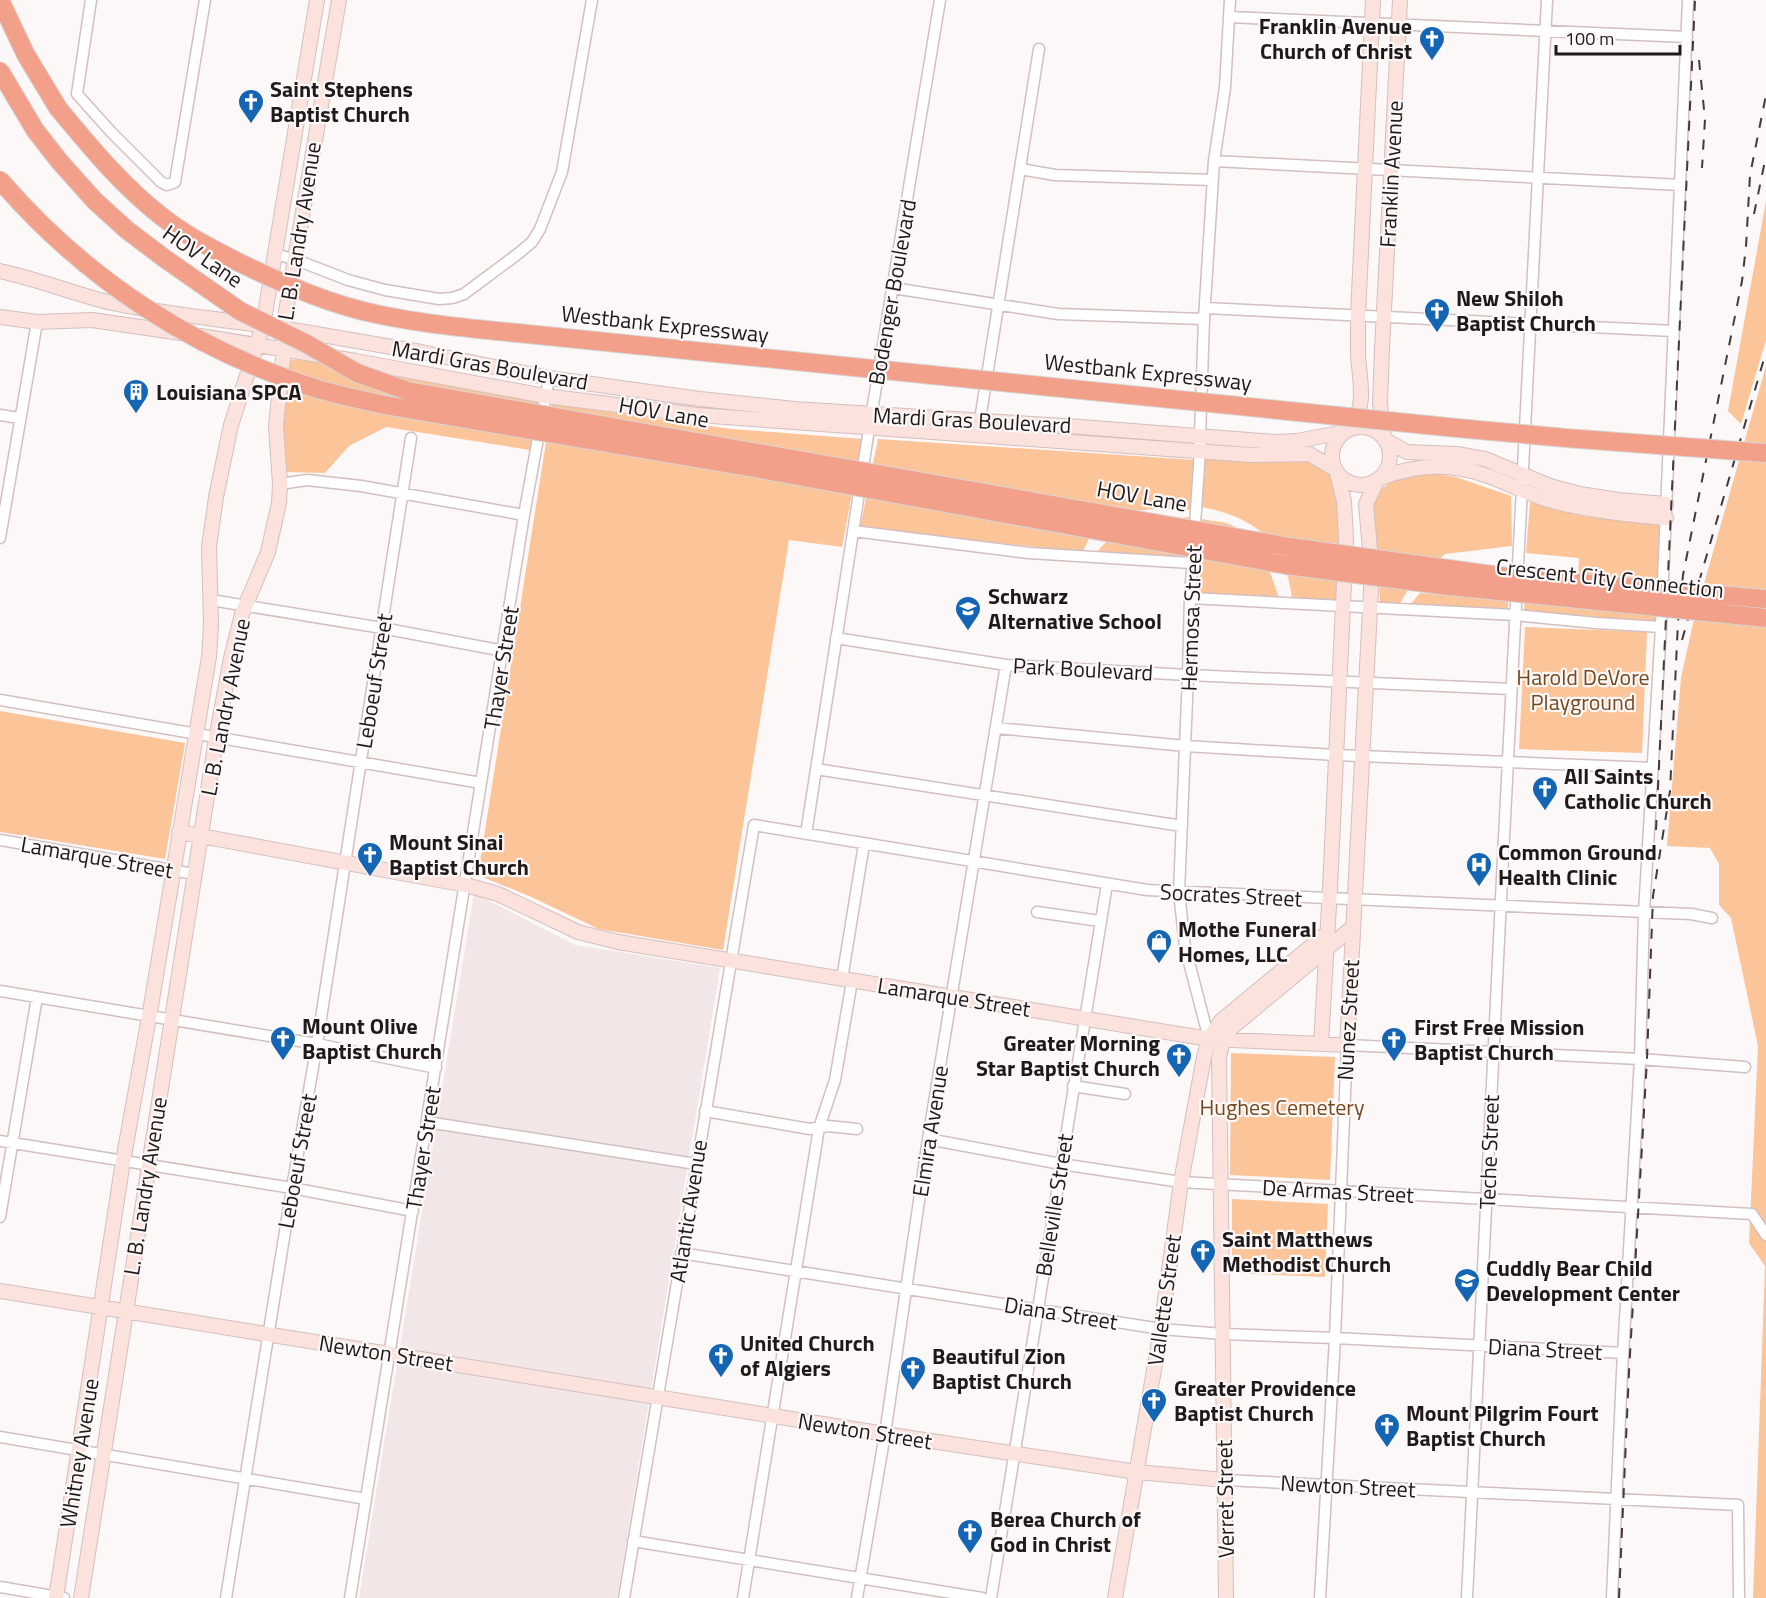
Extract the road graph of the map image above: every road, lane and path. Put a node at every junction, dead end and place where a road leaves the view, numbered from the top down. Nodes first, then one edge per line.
1 (0, 0) edge
2 (15, 0) edge
3 (91, 0) edge
4 (205, 0) edge
5 (316, 0) edge
6 (339, 0) edge
7 (592, 0) edge
8 (940, 0) edge
9 (1230, 0) edge
10 (1373, 0) edge
11 (1400, 0) edge
12 (1547, 0) edge
13 (1689, 0) edge
14 (1229, 17) junction
15 (1371, 24) junction
16 (1398, 24) junction
17 (1545, 31) junction
18 (1687, 38) junction
19 (1039, 49) dead end
20 (26, 55) junction
21 (0, 71) edge
22 (1214, 161) junction
23 (1020, 169) junction
24 (1364, 169) junction
25 (1392, 171) junction
26 (1537, 178) junction
27 (0, 180) edge
28 (1212, 180) junction
29 (1681, 185) junction
30 (274, 254) junction
31 (294, 259) junction
32 (0, 271) edge
33 (893, 288) junction
34 (998, 305) junction
35 (1205, 314) junction
36 (1358, 315) junction
37 (1383, 316) junction
38 (0, 317) edge
39 (37, 322) junction
40 (1530, 325) junction
41 (263, 326) junction
42 (283, 329) junction
43 (1674, 331) junction
44 (258, 345) junction
45 (284, 348) junction
46 (549, 378) junction
47 (545, 396) junction
48 (0, 415) edge
49 (19, 418) junction
50 (870, 422) junction
51 (979, 429) junction
52 (1346, 430) junction
53 (1200, 435) junction
54 (411, 438) dead end
55 (1385, 439) junction
56 (1199, 450) junction
57 (1766, 453) edge
58 (1336, 471) junction
59 (1522, 474) junction
60 (1379, 479) junction
61 (280, 484) junction
62 (1520, 490) junction
63 (404, 495) junction
64 (1666, 504) junction
65 (524, 515) junction
66 (1666, 518) junction
67 (854, 531) junction
68 (0, 538) edge
69 (1191, 563) junction
70 (1190, 598) junction
71 (1766, 599) edge
72 (211, 600) junction
73 (245, 605) junction
74 (1343, 606) junction
75 (1370, 607) junction
76 (1515, 615) junction
77 (1766, 618) edge
78 (1661, 627) junction
79 (382, 628) junction
80 (836, 638) junction
81 (504, 651) junction
82 (1006, 665) junction
83 (1188, 675) junction
84 (1340, 681) junction
85 (1366, 682) junction
86 (1511, 689) junction
87 (0, 700) edge
88 (996, 728) junction
89 (195, 735) junction
90 (216, 738) junction
91 (1186, 746) junction
92 (1336, 755) junction
93 (1363, 755) junction
94 (361, 761) junction
95 (1508, 761) junction
96 (1653, 768) junction
97 (816, 769) junction
98 (482, 783) junction
99 (984, 794) junction
100 (754, 825) joint
101 (1182, 826) junction
102 (179, 832) junction
103 (806, 834) junction
104 (200, 836) junction
105 (0, 840) edge
106 (864, 844) junction
107 (973, 860) junction
108 (344, 863) junction
109 (173, 870) junction
110 (194, 874) junction
111 (1107, 884) junction
112 (466, 885) junction
113 (1179, 892) junction
114 (1329, 900) junction
115 (1355, 901) junction
116 (1502, 906) junction
117 (1037, 912) dead end
118 (1644, 913) junction
119 (1712, 918) dead end
120 (1100, 921) junction
121 (1353, 927) junction
122 (1327, 933) junction
123 (1326, 949) junction
124 (732, 961) junction
125 (847, 980) junction
126 (0, 991) edge
127 (37, 996) junction
128 (952, 996) junction
129 (149, 1016) junction
130 (1085, 1018) junction
131 (172, 1020) junction
132 (1216, 1040) junction
133 (317, 1044) junction
134 (1320, 1044) junction
135 (1347, 1045) junction
136 (1493, 1052) junction
137 (1640, 1059) junction
138 (1745, 1067) dead end
139 (436, 1068) junction
140 (1073, 1086) junction
141 (1125, 1094) dead end
142 (705, 1111) junction
143 (427, 1122) junction
144 (819, 1128) junction
145 (857, 1129) dead end
146 (928, 1139) junction
147 (0, 1141) edge
148 (12, 1143) junction
149 (123, 1161) junction
150 (696, 1164) junction
151 (1061, 1164) junction
152 (150, 1165) junction
153 (1181, 1182) junction
154 (1222, 1186) junction
155 (292, 1188) junction
156 (1340, 1191) junction
157 (1487, 1199) junction
158 (1632, 1206) junction
159 (413, 1211) junction
160 (0, 1217) edge
161 (1766, 1235) edge
162 (681, 1253) junction
163 (795, 1270) junction
164 (907, 1288) junction
165 (0, 1291) edge
166 (101, 1307) junction
167 (1037, 1309) junction
168 (125, 1311) junction
169 (1161, 1329) junction
170 (269, 1334) junction
171 (1223, 1334) junction
172 (1335, 1338) junction
173 (1479, 1345) junction
174 (1623, 1353) junction
175 (390, 1354) junction
176 (658, 1397) junction
177 (771, 1416) junction
178 (885, 1434) junction
179 (0, 1437) edge
180 (80, 1451) junction
181 (1014, 1454) junction
182 (104, 1455) junction
183 (1137, 1472) junction
184 (246, 1477) junction
185 (1225, 1480) junction
186 (1325, 1485) junction
187 (1472, 1492) junction
188 (1618, 1498) junction
189 (366, 1499) junction
190 (633, 1541) junction
191 (749, 1560) junction
192 (861, 1578) junction
193 (0, 1587) edge
194 (58, 1598) edge
195 (81, 1598) edge
196 (226, 1598) edge
197 (350, 1598) edge
198 (624, 1598) edge
199 (743, 1598) edge
200 (857, 1598) edge
201 (982, 1598) edge
202 (991, 1598) edge
203 (1114, 1598) edge
204 (1226, 1598) edge
205 (1320, 1598) edge
206 (1467, 1598) edge
207 (1612, 1598) edge
208 (1739, 1598) edge

1 - 20 highway, Westbank Expressway
2 - 20 highway
3 - 4 street
5 - 30 street, L. B. Landry Avenue
6 - 31 street, L. B. Landry Avenue
7 - 31 street
8 - 33 street, Bodenger Boulevard
9 - 14 street, Hermosa Street
10 - 15 street, Franklin Avenue
11 - 16 street, Franklin Avenue
12 - 17 street, Teche Street
13 - 18 street
14 - 15 street
14 - 22 street, Hermosa Street
15 - 16 street
15 - 24 street, Franklin Avenue
16 - 17 street
16 - 25 street, Franklin Avenue
17 - 18 street
17 - 26 street, Teche Street
18 - 29 street
19 - 23 street
20 - 57 highway, Westbank Expressway, bridge
21 - 71 highway, HOV Lane, bridge
22 - 24 street
22 - 28 street, Hermosa Street
23 - 28 street
23 - 34 street
24 - 25 street
24 - 36 street, Franklin Avenue
25 - 26 street
25 - 37 street, Franklin Avenue
26 - 29 street
26 - 40 street, Teche Street
27 - 77 highway, Crescent City Connection, bridge
28 - 35 street, Hermosa Street
29 - 43 street
30 - 31 street
30 - 41 street, L. B. Landry Avenue
31 - 42 street, L. B. Landry Avenue
32 - 41 street, Mardi Gras Boulevard
33 - 34 street
33 - 50 street, Bodenger Boulevard
34 - 35 street
34 - 51 street
35 - 36 street
35 - 53 street, Hermosa Street
36 - 37 street
36 - 52 street
37 - 40 street
37 - 55 street, Franklin Avenue
38 - 39 street, Mardi Gras Boulevard
39 - 44 street, Mardi Gras Boulevard
39 - 49 street
40 - 43 street
40 - 59 street, Teche Street
41 - 42 street, Mardi Gras Boulevard
41 - 44 street, L. B. Landry Avenue
42 - 45 street, L. B. Landry Avenue
42 - 46 street, Mardi Gras Boulevard
43 - 64 street
44 - 45 street, Mardi Gras Boulevard
44 - 72 street, L. B. Landry Avenue
45 - 47 street, Mardi Gras Boulevard
45 - 61 street, L. B. Landry Avenue
46 - 47 street, Thayer Street
46 - 50 street, Mardi Gras Boulevard
47 - 50 street, Mardi Gras Boulevard
47 - 65 street, Thayer Street
48 - 49 street
49 - 68 street
50 - 51 street, Mardi Gras Boulevard
50 - 67 street, Bodenger Boulevard
51 - 53 street, Mardi Gras Boulevard
51 - 56 street, Mardi Gras Boulevard
52 - 53 street, Mardi Gras Boulevard
52 - 55 street
52 - 58 street
53 - 56 street, Hermosa Street
54 - 63 street, Leboeuf Street
55 - 59 street
55 - 60 street
56 - 58 street, Mardi Gras Boulevard
56 - 69 street, Hermosa Street
58 - 60 street
58 - 74 street, Nunez Street
59 - 62 street, Teche Street
59 - 64 street
60 - 62 street
60 - 75 street, Nunez Street
61 - 63 street
61 - 73 street, L. B. Landry Avenue
62 - 66 street
62 - 76 street, Teche Street
63 - 65 street
63 - 79 street, Leboeuf Street
64 - 66 street
65 - 81 street, Thayer Street
66 - 78 street
67 - 69 street
67 - 80 street, Bodenger Boulevard
69 - 70 street, Hermosa Street
70 - 74 street
70 - 83 street, Hermosa Street
72 - 73 street
72 - 89 street, L. B. Landry Avenue
73 - 79 street
73 - 90 street, L. B. Landry Avenue
74 - 75 street
74 - 84 street, Nunez Street
75 - 76 street
75 - 85 street, Nunez Street
76 - 78 street
76 - 86 street, Teche Street
78 - 96 street
79 - 81 street
79 - 94 street, Leboeuf Street
80 - 82 street, Park Boulevard
80 - 97 street, Bodenger Boulevard
81 - 98 street, Thayer Street
82 - 83 street, Park Boulevard
82 - 88 street, Elmira Avenue
83 - 84 street, Park Boulevard
83 - 91 street, Hermosa Street
84 - 85 street, Park Boulevard
84 - 92 street, Nunez Street
85 - 86 street, Park Boulevard
85 - 93 street, Nunez Street
86 - 95 street, Teche Street
87 - 89 street
88 - 91 street
88 - 99 street, Elmira Avenue
89 - 90 street
89 - 102 street, L. B. Landry Avenue
90 - 94 street
90 - 104 street, L. B. Landry Avenue
91 - 92 street
91 - 101 street, Hermosa Street
92 - 93 street
92 - 114 street, Nunez Street
93 - 95 street
93 - 115 street, Nunez Street
94 - 98 street
94 - 108 street, Leboeuf Street
95 - 96 street
95 - 116 street, Teche Street
96 - 118 street
97 - 99 street
97 - 103 street, Bodenger Boulevard
98 - 112 street, Thayer Street
99 - 101 street
99 - 107 street, Elmira Avenue
100 - 103 street, Socrates Street
100 - 124 street, Atlantic Avenue
101 - 113 street, Hermosa Street
102 - 104 street, Lamarque Street
102 - 109 street, L. B. Landry Avenue
103 - 106 street, Socrates Street
104 - 108 street, Lamarque Street
104 - 110 street, L. B. Landry Avenue
105 - 109 street, Lamarque Street
106 - 107 street, Socrates Street
106 - 125 street
107 - 111 street, Socrates Street
107 - 128 street, Elmira Avenue
108 - 112 street, Lamarque Street
108 - 133 street, Leboeuf Street
109 - 110 street, Lamarque Street
109 - 129 street, L. B. Landry Avenue
110 - 131 street, L. B. Landry Avenue
111 - 113 street, Socrates Street
111 - 120 street, Belleville Street
112 - 124 street, Lamarque Street
112 - 139 street, Thayer Street
113 - 114 street, Socrates Street
113 - 132 street, Hermosa Street
114 - 115 street, Socrates Street
114 - 122 street, Nunez Street
115 - 116 street, Socrates Street
115 - 121 street, Nunez Street
116 - 118 street, Socrates Street
116 - 136 street, Teche Street
117 - 120 street
118 - 119 street, Socrates Street
118 - 137 street
120 - 130 street, Belleville Street
121 - 123 street
121 - 135 street, Nunez Street
122 - 123 street, Nunez Street
122 - 132 street
123 - 132 street
123 - 134 street, Nunez Street
124 - 125 street, Lamarque Street
124 - 142 street, Atlantic Avenue
125 - 128 street, Lamarque Street
125 - 144 street
126 - 127 street
127 - 129 street
127 - 148 street
128 - 130 street, Lamarque Street
128 - 146 street, Elmira Avenue
129 - 131 street
129 - 149 street, L. B. Landry Avenue
130 - 132 street, Lamarque Street
130 - 140 street, Belleville Street
131 - 133 street
131 - 152 street, L. B. Landry Avenue
132 - 134 street, Lamarque Street
132 - 153 street, Vallette Street
132 - 154 street, Verret Street
133 - 139 street
133 - 155 street, Leboeuf Street
134 - 135 street, Lamarque Street
135 - 136 street, Lamarque Street
135 - 156 street, Nunez Street
136 - 137 street, Lamarque Street
136 - 157 street, Teche Street
137 - 138 street, Lamarque Street
137 - 158 street
139 - 143 street, Thayer Street
140 - 141 street
140 - 151 street, Belleville Street
142 - 144 street
142 - 150 street, Atlantic Avenue
143 - 150 street
143 - 159 street, Thayer Street
144 - 145 street
144 - 163 street
146 - 151 street, De Armas Street
146 - 164 street, Elmira Avenue
147 - 148 street
148 - 149 street
148 - 160 street
149 - 152 street
149 - 166 street, L. B. Landry Avenue
150 - 162 street, Atlantic Avenue
151 - 153 street, De Armas Street
151 - 167 street, Belleville Street
152 - 155 street
152 - 168 street, L. B. Landry Avenue
153 - 154 street, De Armas Street
153 - 169 street, Vallette Street
154 - 156 street, De Armas Street
154 - 171 street, Verret Street
155 - 159 street
155 - 170 street, Leboeuf Street
156 - 157 street, De Armas Street
156 - 172 street, Nunez Street
157 - 158 street, De Armas Street
157 - 173 street, Teche Street
158 - 161 street, De Armas Street
158 - 174 street
159 - 175 street, Thayer Street
162 - 163 street, Diana Street
162 - 176 street, Atlantic Avenue
163 - 164 street, Diana Street
163 - 177 street
164 - 167 street, Diana Street
164 - 178 street, Elmira Avenue
165 - 166 street, Newton Street
166 - 168 street, Newton Street
166 - 180 street, Whitney Avenue
167 - 169 street, Diana Street
167 - 181 street, Belleville Street
168 - 170 street, Newton Street
168 - 182 street, Whitney Avenue
169 - 171 street, Diana Street
169 - 183 street, Vallette Street
170 - 175 street, Newton Street
170 - 184 street, Leboeuf Street
171 - 172 street, Diana Street
171 - 185 street, Verret Street
172 - 173 street, Diana Street
172 - 186 street, Nunez Street
173 - 174 street, Diana Street
173 - 187 street, Teche Street
174 - 188 street
175 - 176 street, Newton Street
175 - 189 street, Thayer Street
176 - 177 street, Newton Street
176 - 190 street, Atlantic Avenue
177 - 178 street, Newton Street
177 - 191 street
178 - 181 street, Newton Street
178 - 192 street, Elmira Avenue
179 - 180 street
180 - 182 street
180 - 194 street, Whitney Avenue
181 - 183 street, Newton Street
181 - 202 street, Belleville Street
182 - 184 street
182 - 195 street, Whitney Avenue
183 - 185 street, Newton Street
183 - 203 street, Vallette Street
184 - 189 street
184 - 196 street, Leboeuf Street
185 - 186 street, Newton Street
185 - 204 street, Verret Street
186 - 187 street, Newton Street
186 - 205 street, Nunez Street
187 - 188 street, Newton Street
187 - 206 street, Teche Street
188 - 207 street
188 - 208 street, Newton Street
189 - 197 street, Thayer Street
190 - 191 street
190 - 198 street, Atlantic Avenue
191 - 192 street
191 - 199 street
192 - 200 street, Elmira Avenue
192 - 201 street
193 - 194 street

